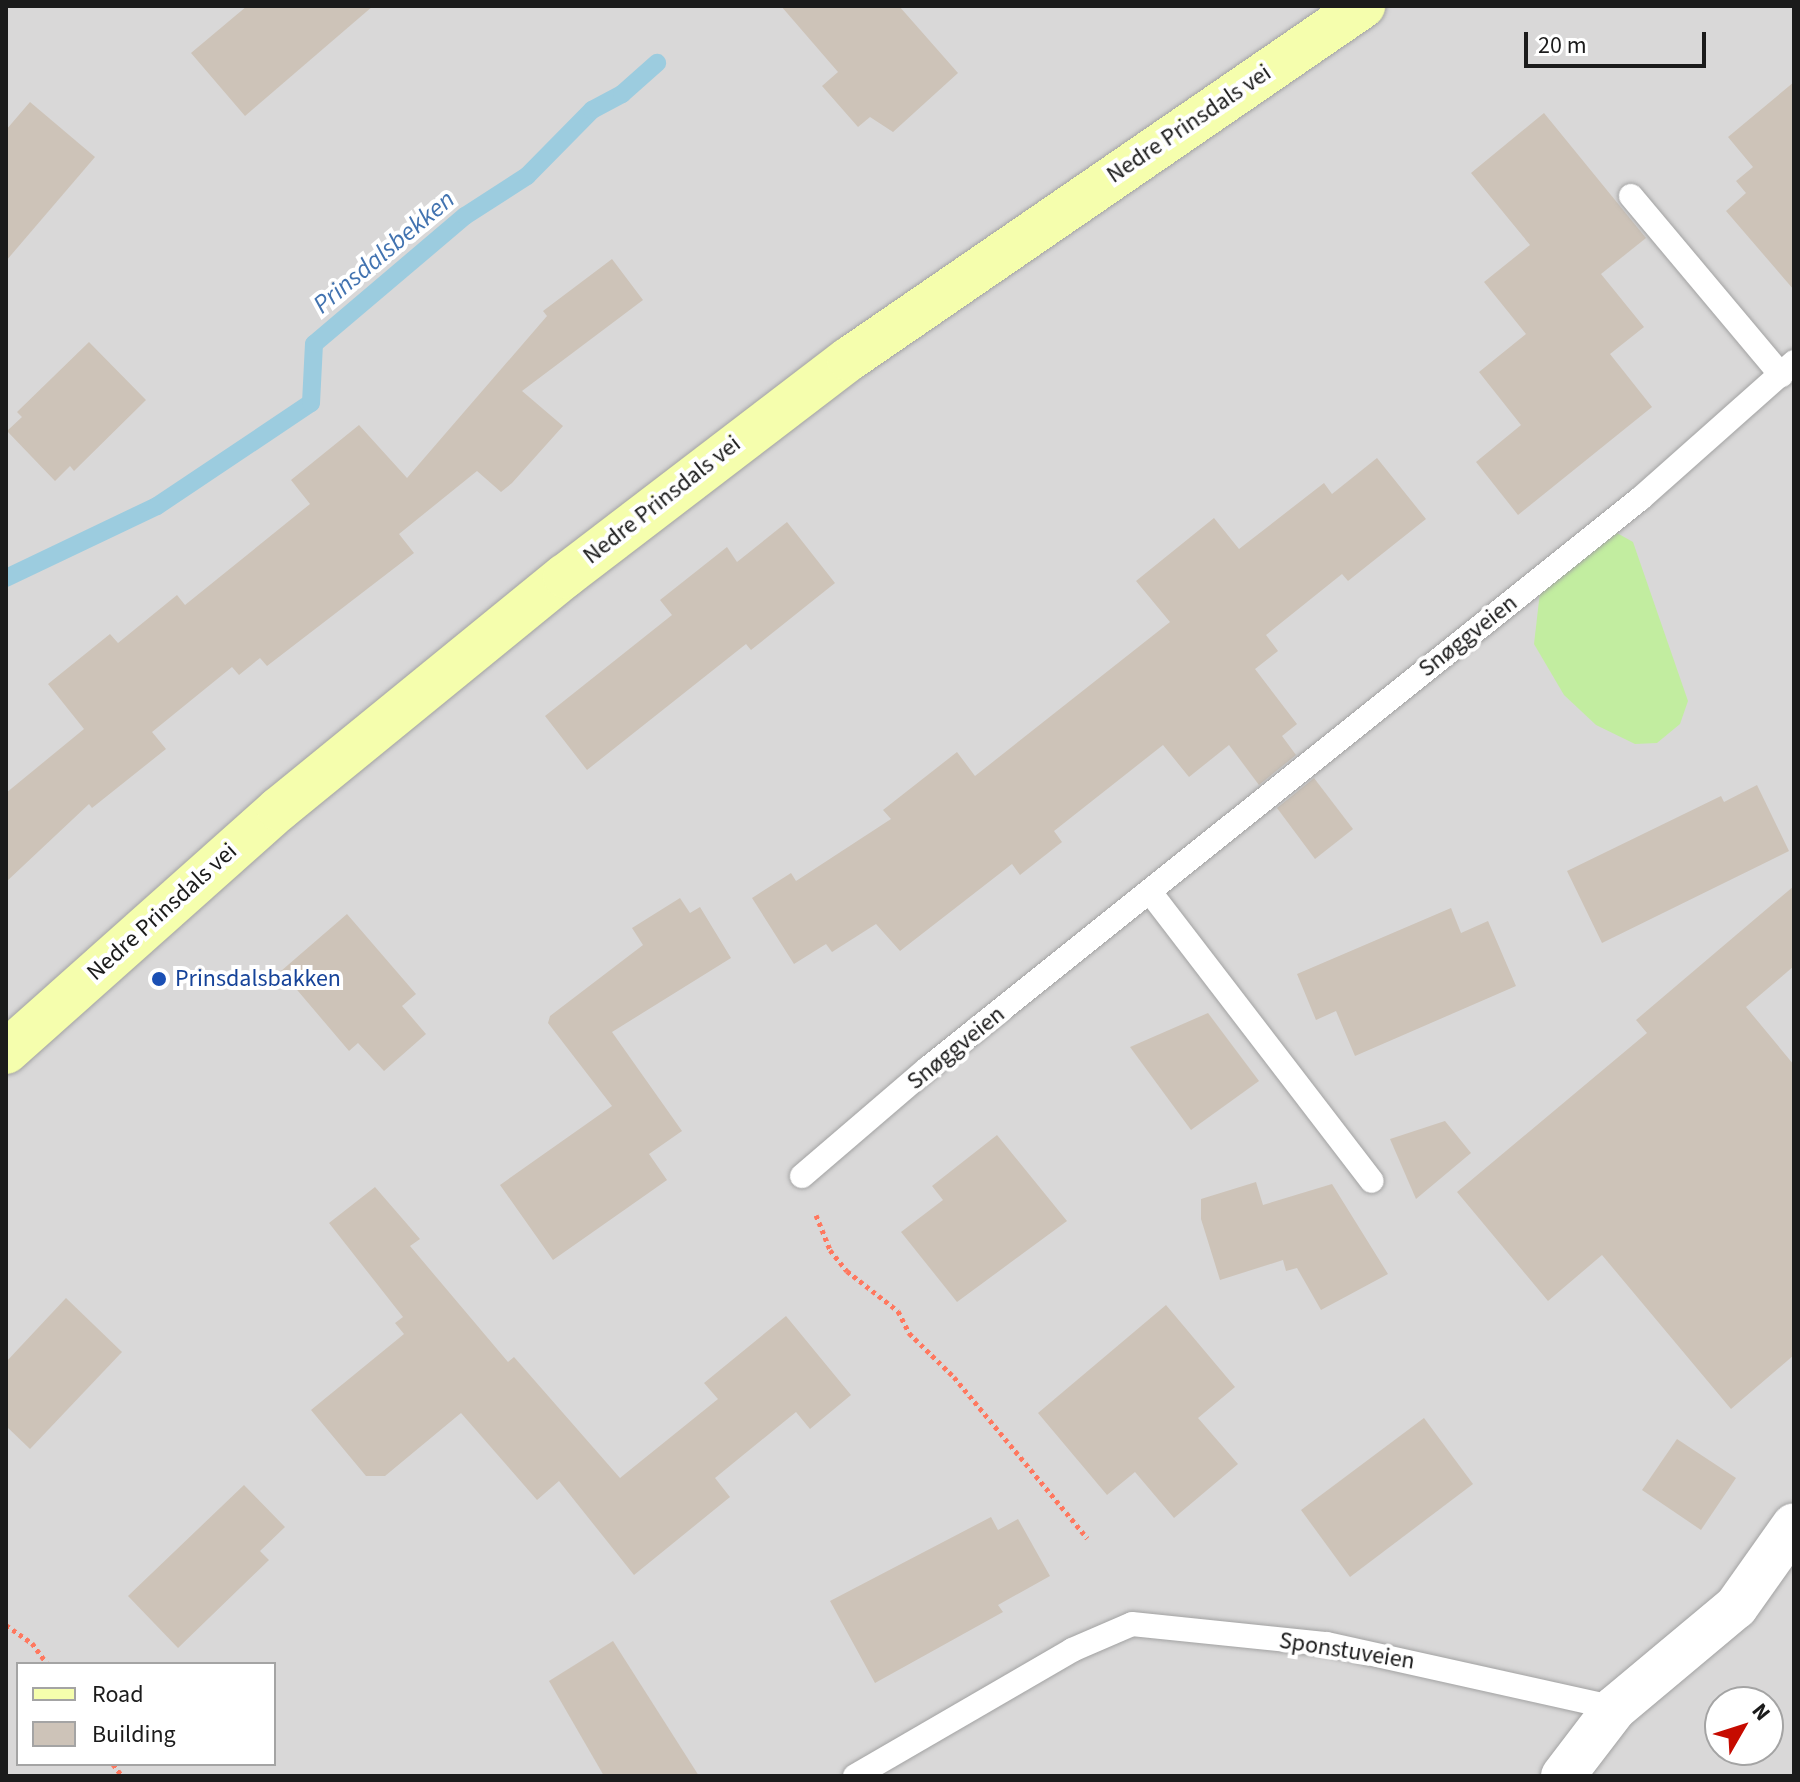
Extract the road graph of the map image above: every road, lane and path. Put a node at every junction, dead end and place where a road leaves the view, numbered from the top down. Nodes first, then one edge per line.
1 (1363, 6) edge
2 (1631, 196) dead end
3 (1788, 369) edge
4 (1150, 892) junction
5 (6, 1052) edge
6 (802, 1176) joint
7 (1372, 1181) dead end
8 (1794, 1525) edge
9 (1087, 1538) dead end
10 (6, 1625) edge
11 (46, 1662) edge
12 (1615, 1708) junction
13 (855, 1776) edge
14 (1563, 1776) edge

1 - 5 main road, Nedre Prinsdals vei
2 - 3 lane, Snøggveien
3 - 4 lane, Snøggveien
4 - 6 lane, Snøggveien
4 - 7 lane
6 - 9 path
8 - 12 street
10 - 11 path
12 - 13 lane, Sponstuveien
12 - 14 street

